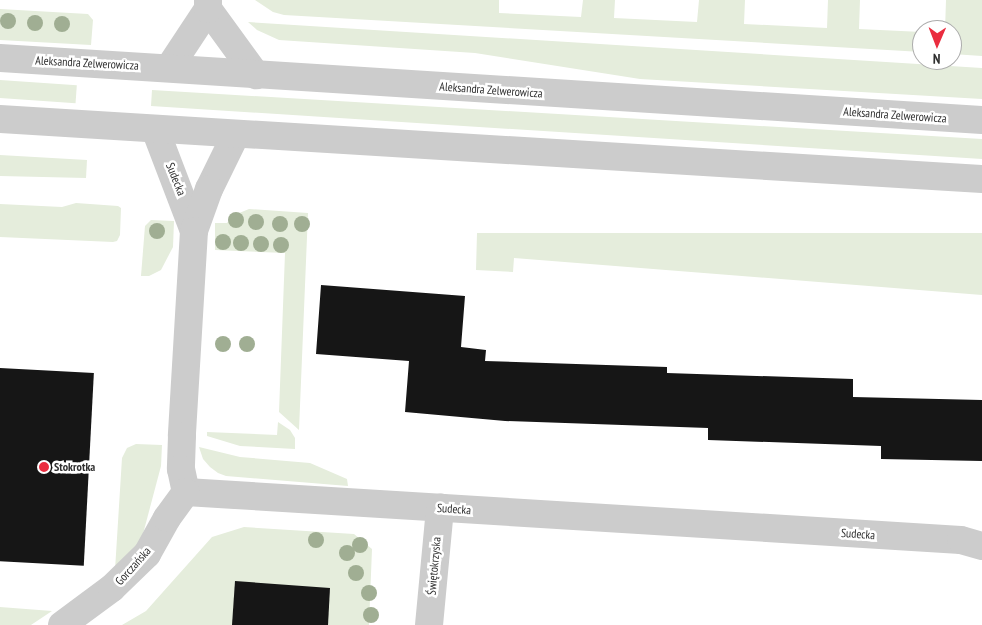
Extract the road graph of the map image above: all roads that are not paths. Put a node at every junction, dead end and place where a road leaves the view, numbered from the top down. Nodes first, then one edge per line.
1 (208, 4) edge
2 (0, 58) edge
3 (170, 68) junction
4 (256, 74) junction
5 (0, 119) edge
6 (982, 120) edge
7 (155, 128) junction
8 (236, 134) junction
9 (982, 179) edge
10 (194, 231) junction
11 (186, 492) junction
12 (440, 508) junction
13 (982, 546) edge
14 (62, 625) edge
15 (429, 625) edge

1 - 3 street
1 - 4 street
2 - 3 street, Aleksandra Zelwerowicza
3 - 4 street, Aleksandra Zelwerowicza
4 - 6 street, Aleksandra Zelwerowicza
5 - 7 street
7 - 8 street
7 - 10 street, Sudecka
8 - 9 street
8 - 10 street, Sudecka
10 - 11 street, Sudecka
11 - 12 street, Sudecka
11 - 14 street, Gorczańska
12 - 13 street, Sudecka
12 - 15 street, Świętokrzyska

